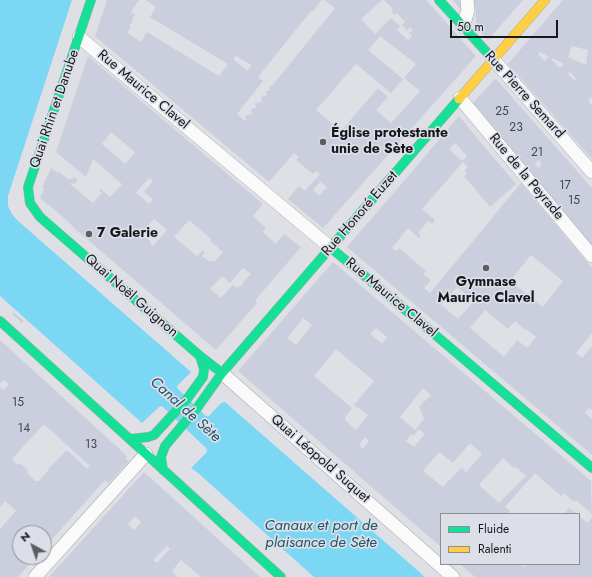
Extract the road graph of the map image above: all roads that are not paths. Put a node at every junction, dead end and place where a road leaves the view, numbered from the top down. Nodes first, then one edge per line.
1 (91, 0) edge
2 (440, 0) edge
3 (467, 0) edge
4 (545, 0) edge
5 (463, 27) junction
6 (79, 37) junction
7 (493, 60) junction
8 (460, 98) junction
9 (592, 172) edge
10 (40, 217) joint
11 (331, 248) junction
12 (592, 256) edge
13 (0, 321) edge
14 (200, 356) junction
15 (222, 374) junction
16 (130, 439) junction
17 (146, 454) junction
18 (592, 468) edge
19 (163, 470) junction
20 (35, 577) edge
21 (281, 577) edge
22 (453, 577) edge

1 - 6 main road, Quai Rhin et Danube
2 - 5 main road, Rue Pierre Semard
3 - 5 street
4 - 7 main road, Rue Honoré Euzet
5 - 7 main road, Rue Pierre Semard
6 - 10 main road, Quai Rhin et Danube
6 - 11 street, Rue Maurice Clavel
7 - 8 main road, Rue Honoré Euzet
7 - 9 street, Rue Pierre Semard
8 - 11 main road, Rue Honoré Euzet
8 - 12 street, Rue de la Peyrade
10 - 14 main road, Quai Noël Guignon
11 - 15 main road, Rue Honoré Euzet
11 - 18 main road, Rue Maurice Clavel
13 - 16 main road
14 - 15 main road, Quai Noël Guignon
14 - 16 main road
15 - 19 main road, Rue Honoré Euzet
15 - 22 street, Quai Léopold Suquet
16 - 17 main road
17 - 19 main road
17 - 20 street
19 - 21 main road

